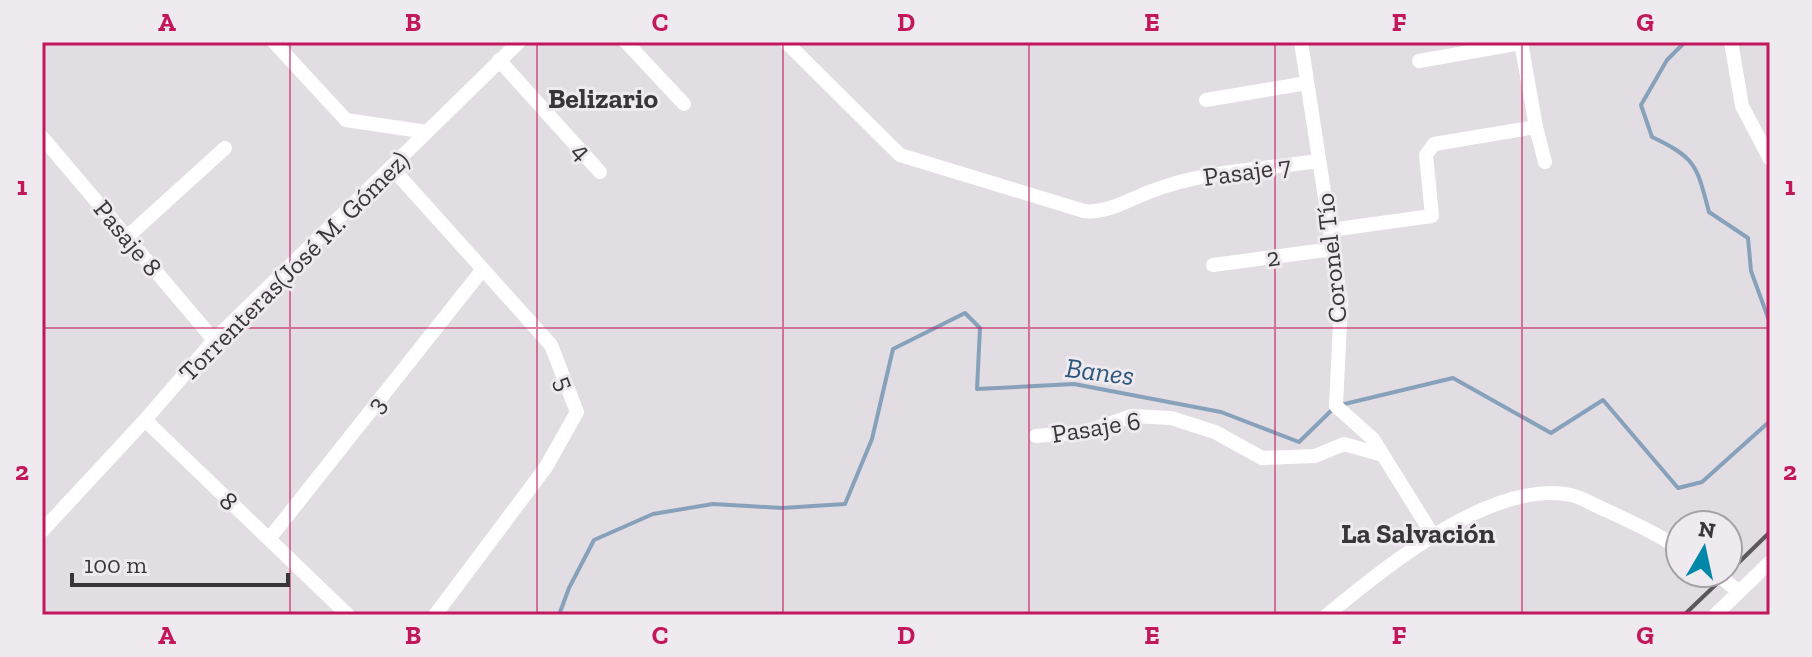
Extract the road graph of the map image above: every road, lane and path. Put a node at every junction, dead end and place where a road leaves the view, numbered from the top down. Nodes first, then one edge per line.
1 (274, 42) edge
2 (519, 42) edge
3 (626, 42) edge
4 (786, 42) edge
5 (1301, 42) edge
6 (1521, 42) edge
7 (1731, 42) edge
8 (499, 60) junction
9 (1419, 61) dead end
10 (1307, 83) junction
11 (1206, 100) dead end
12 (684, 104) dead end
13 (1536, 127) junction
14 (427, 132) junction
15 (42, 137) edge
16 (225, 148) dead end
17 (1770, 159) edge
18 (1319, 161) junction
19 (1545, 162) dead end
20 (392, 168) junction
21 (600, 172) dead end
22 (1330, 230) junction
23 (127, 237) junction
24 (1333, 249) junction
25 (1213, 265) dead end
26 (483, 269) junction
27 (214, 340) junction
28 (145, 420) junction
29 (1036, 436) dead end
30 (1383, 455) junction
31 (42, 531) edge
32 (1434, 537) junction
33 (269, 539) junction
34 (1664, 539) edge
35 (1770, 562) edge
36 (1735, 589) edge
37 (1739, 592) junction
38 (348, 615) edge
39 (435, 615) edge
40 (1327, 615) edge
41 (1715, 615) edge

1 - 14 street
2 - 8 street, Torrenteras(José M. Gómez)
3 - 12 street
4 - 18 street, Pasaje 7
5 - 10 street, Coronel Tío
6 - 9 street
6 - 13 street
7 - 17 street
8 - 14 street, Torrenteras(José M. Gómez)
8 - 21 street, 4
10 - 11 street
10 - 18 street, Coronel Tío
13 - 19 street
13 - 22 street
14 - 20 street, Torrenteras(José M. Gómez)
15 - 23 street, Pasaje 8
16 - 23 street
18 - 22 street, Coronel Tío
20 - 26 street, 5
20 - 27 street, Torrenteras(José M. Gómez)
22 - 24 street, Coronel Tío
23 - 27 street, Pasaje 8
24 - 25 street, 2
24 - 30 street, Coronel Tío
26 - 33 street, 3
26 - 39 street, 5
27 - 28 street, Torrenteras(José M. Gómez)
28 - 31 street, Torrenteras(José M. Gómez)
28 - 33 street, 8
29 - 30 street, Pasaje 6
30 - 32 street, Coronel Tío
32 - 34 street
32 - 40 street
33 - 38 street, 8
35 - 37 street
36 - 37 street
37 - 41 street

